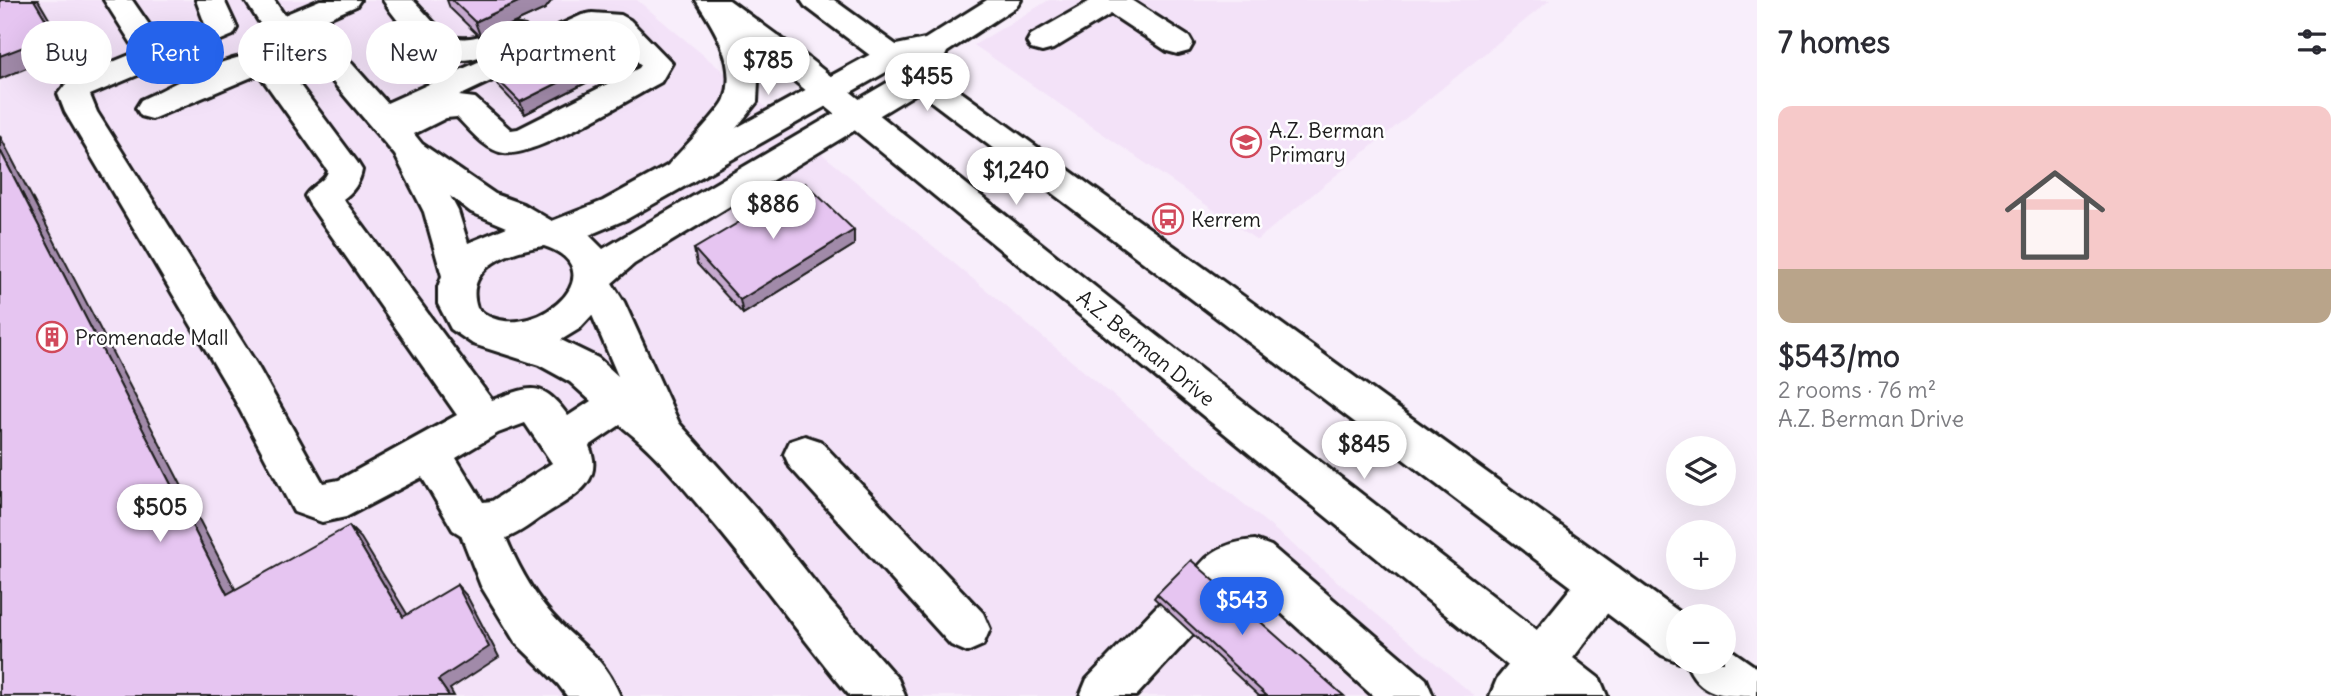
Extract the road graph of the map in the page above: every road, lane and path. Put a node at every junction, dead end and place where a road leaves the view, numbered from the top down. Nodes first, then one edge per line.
1 (118, 0) edge
2 (209, 0) edge
3 (259, 0) edge
4 (346, 0) edge
5 (397, 0) edge
6 (577, 0) edge
7 (816, 0) edge
8 (1007, 0) edge
9 (1112, 0) edge
10 (712, 1) edge
11 (307, 16) edge
12 (132, 21) edge
13 (273, 21) edge
14 (238, 36) edge
15 (226, 38) junction
16 (224, 41) edge
17 (1042, 42) dead end
18 (1178, 44) dead end
19 (934, 47) junction
20 (893, 55) junction
21 (126, 67) edge
22 (224, 69) edge
23 (922, 76) junction
24 (166, 84) edge
25 (187, 84) edge
26 (843, 103) junction
27 (152, 108) dead end
28 (81, 111) junction
29 (395, 133) junction
30 (681, 173) junction
31 (549, 233) junction
32 (460, 276) junction
33 (592, 281) junction
34 (494, 336) junction
35 (621, 403) junction
36 (484, 421) junction
37 (664, 435) junction
38 (562, 442) junction
39 (429, 451) junction
40 (805, 454) dead end
41 (478, 522) junction
42 (1603, 583) junction
43 (1210, 584) edge
44 (1168, 627) dead end
45 (967, 629) dead end
46 (1666, 630) edge
47 (1726, 674) edge
48 (1527, 679) edge
49 (596, 696) edge
50 (881, 696) edge
51 (1104, 696) edge
52 (1409, 696) edge
53 (1583, 696) edge
54 (1756, 696) edge

1 - 12 main road
2 - 15 main road
3 - 13 main road
4 - 11 main road
5 - 6 main road
7 - 20 main road
8 - 19 main road
9 - 17 main road
9 - 18 main road
10 - 26 main road, A.Z. Berman Drive
10 - 30 main road
11 - 29 main road
14 - 15 main road
15 - 16 main road
19 - 20 main road
19 - 23 main road
20 - 23 main road
20 - 26 main road
21 - 28 main road
22 - 36 main road
23 - 26 main road
23 - 42 main road
24 - 28 main road
25 - 27 main road
26 - 30 main road
26 - 33 main road
26 - 48 main road, A.Z. Berman Drive
28 - 39 main road
29 - 29 main road
29 - 31 main road
29 - 32 main road
30 - 31 main road
31 - 32 main road
31 - 33 main road
32 - 34 main road
33 - 34 main road
33 - 37 main road
34 - 35 main road
35 - 37 main road
35 - 38 main road
36 - 38 main road
36 - 39 main road
37 - 50 main road
38 - 41 main road
39 - 41 main road
40 - 45 main road
41 - 49 main road
42 - 46 main road
42 - 48 main road
43 - 52 main road
44 - 51 main road
47 - 54 main road
48 - 53 main road, A.Z. Berman Drive

